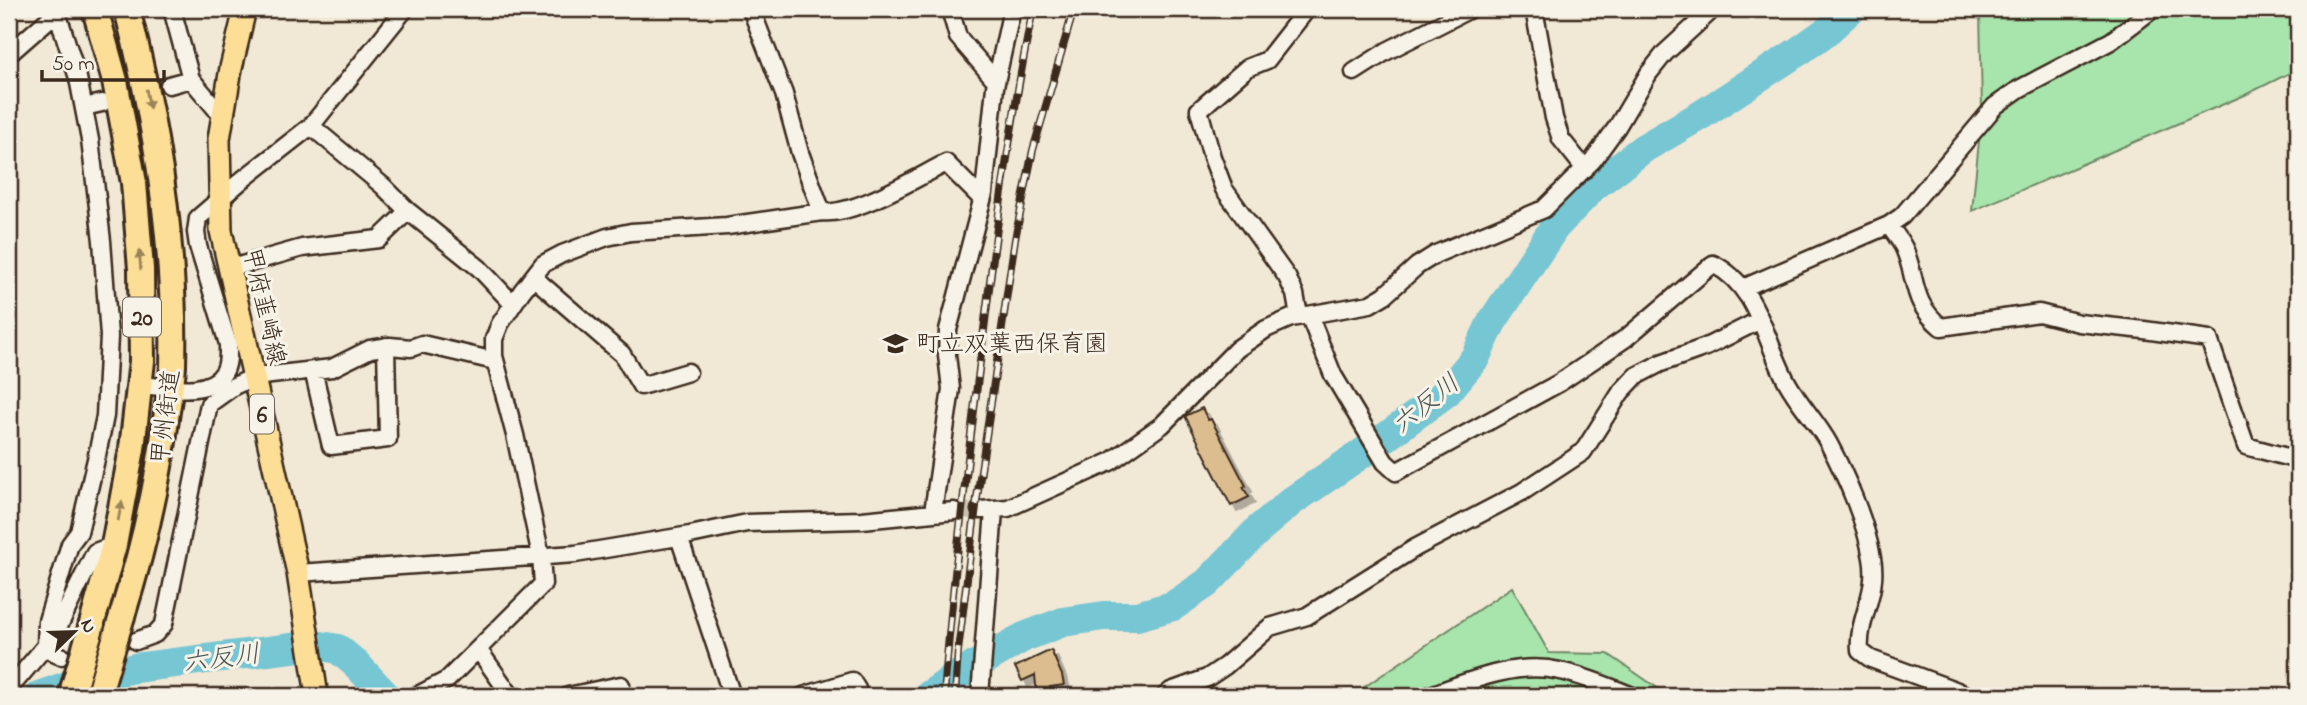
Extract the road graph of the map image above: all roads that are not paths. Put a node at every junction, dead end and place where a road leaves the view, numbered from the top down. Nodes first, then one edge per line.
1 (95, 9) edge
2 (127, 9) edge
3 (172, 9) edge
4 (245, 9) edge
5 (405, 9) edge
6 (751, 9) edge
7 (950, 9) edge
8 (1012, 9) edge
9 (1307, 9) edge
10 (1469, 9) edge
11 (1534, 9) edge
12 (1713, 9) edge
13 (2153, 9) edge
14 (57, 10) edge
15 (9, 54) edge
16 (1354, 72) dead end
17 (191, 79) junction
18 (996, 81) junction
19 (169, 85) dead end
20 (102, 103) dead end
21 (84, 107) junction
22 (222, 116) junction
23 (311, 127) junction
24 (1585, 169) junction
25 (220, 199) junction
26 (982, 199) junction
27 (408, 211) junction
28 (822, 212) junction
29 (1889, 225) junction
30 (228, 270) junction
31 (533, 277) junction
32 (1743, 288) junction
33 (513, 304) junction
34 (1304, 316) junction
35 (1760, 320) junction
36 (386, 346) junction
37 (495, 361) junction
38 (313, 370) junction
39 (688, 372) dead end
40 (254, 377) junction
41 (139, 385) junction
42 (170, 387) junction
43 (2298, 460) edge
44 (954, 511) tunnel mouth
45 (933, 512) junction
46 (680, 537) junction
47 (114, 545) junction
48 (541, 556) junction
49 (298, 573) junction
50 (136, 641) dead end
51 (46, 645) junction
52 (478, 649) junction
53 (61, 656) dead end
54 (621, 685) dead end
55 (9, 690) edge
56 (857, 690) dead end
57 (585, 695) edge
58 (71, 696) edge
59 (98, 696) edge
60 (317, 696) edge
61 (416, 696) edge
62 (511, 696) edge
63 (568, 696) edge
64 (732, 696) edge
65 (803, 696) edge
66 (980, 696) edge
67 (1165, 696) edge
68 (1428, 696) edge
69 (1633, 696) edge
70 (1968, 696) edge

41 -> 1 highway, 甲州街道 / 20
2 -> 42 highway, 甲州街道 / 20
3 - 17 street
4 - 22 main road, 甲府韮崎線 / 6
5 - 23 street
6 - 28 street
7 - 18 street
8 - 18 street
9 - 34 street
10 - 16 street
11 - 24 street
12 - 24 street
13 - 29 street
14 - 15 street
14 - 21 street
17 - 19 street
17 - 22 street
18 - 26 street
20 - 21 street
21 - 51 street
22 - 25 main road, 甲府韮崎線 / 6
23 - 25 street
23 - 27 street
24 - 34 street
25 - 30 main road, 甲府韮崎線 / 6
25 - 42 street
26 - 28 street
26 - 45 street
27 - 30 street
27 - 33 street
28 - 31 street
29 - 32 street
29 - 43 street
30 - 40 main road, 甲府韮崎線 / 6
31 - 33 street
31 - 39 street
32 - 34 street
32 - 35 street
33 - 37 street
34 - 66 street
35 - 67 street
35 - 70 street
36 - 37 street
36 - 38 street
36 - 38 street
37 - 48 street
38 - 40 street
40 - 49 main road, 甲府韮崎線 / 6
40 - 50 street
41 - 42 street
47 -> 41 highway, 甲州街道 / 20
42 - 59 highway, 甲州街道 / 20, bridge
44 - 45 street
45 - 46 street
46 - 48 street
46 - 64 street
47 - 51 street
47 - 58 highway, 甲州街道 / 20, bridge
48 - 49 street
48 - 52 street
49 - 60 main road, 甲府韮崎線 / 6
51 - 53 street
51 - 55 street
52 - 61 street
52 - 62 street
54 - 57 street
56 - 65 street
57 - 63 street
68 - 69 street

